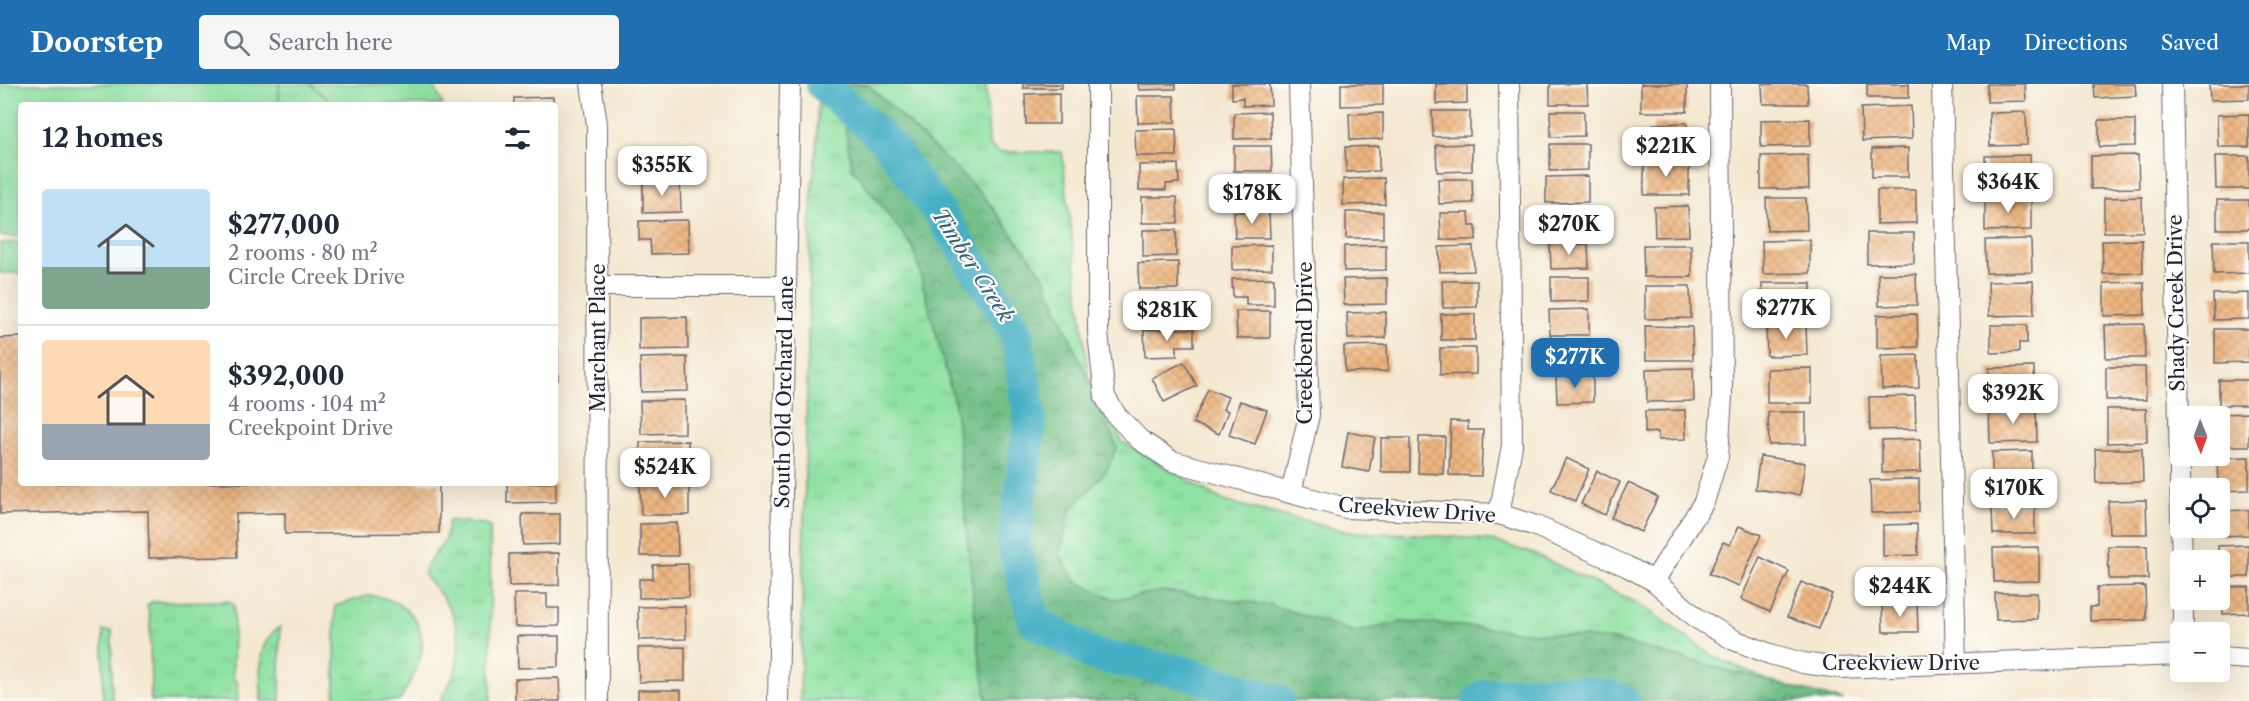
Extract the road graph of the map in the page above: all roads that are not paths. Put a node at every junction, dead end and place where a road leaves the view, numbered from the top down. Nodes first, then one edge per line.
1 (591, 84) edge
2 (790, 84) edge
3 (1098, 84) edge
4 (1299, 84) edge
5 (1509, 84) edge
6 (1720, 84) edge
7 (1942, 84) edge
8 (2172, 84) edge
9 (598, 286) junction
10 (786, 286) junction
11 (2180, 478) edge
12 (1291, 493) junction
13 (1499, 514) junction
14 (1654, 581) junction
15 (2170, 655) edge
16 (2230, 658) edge
17 (2249, 660) edge
18 (1956, 664) junction
19 (598, 701) edge
20 (778, 701) edge

1 - 9 street, Marchant Place
2 - 10 street, South Old Orchard Lane
3 - 12 street, Creekview Drive
4 - 12 street, Creekbend Drive
5 - 13 street
6 - 14 street
7 - 18 street
8 - 11 street, Shady Creek Drive
9 - 10 street
9 - 19 street, Marchant Place
10 - 20 street, South Old Orchard Lane
12 - 13 street, Creekview Drive
13 - 14 street, Creekview Drive
14 - 18 street, Creekview Drive
15 - 18 street, Creekview Drive
16 - 17 street

